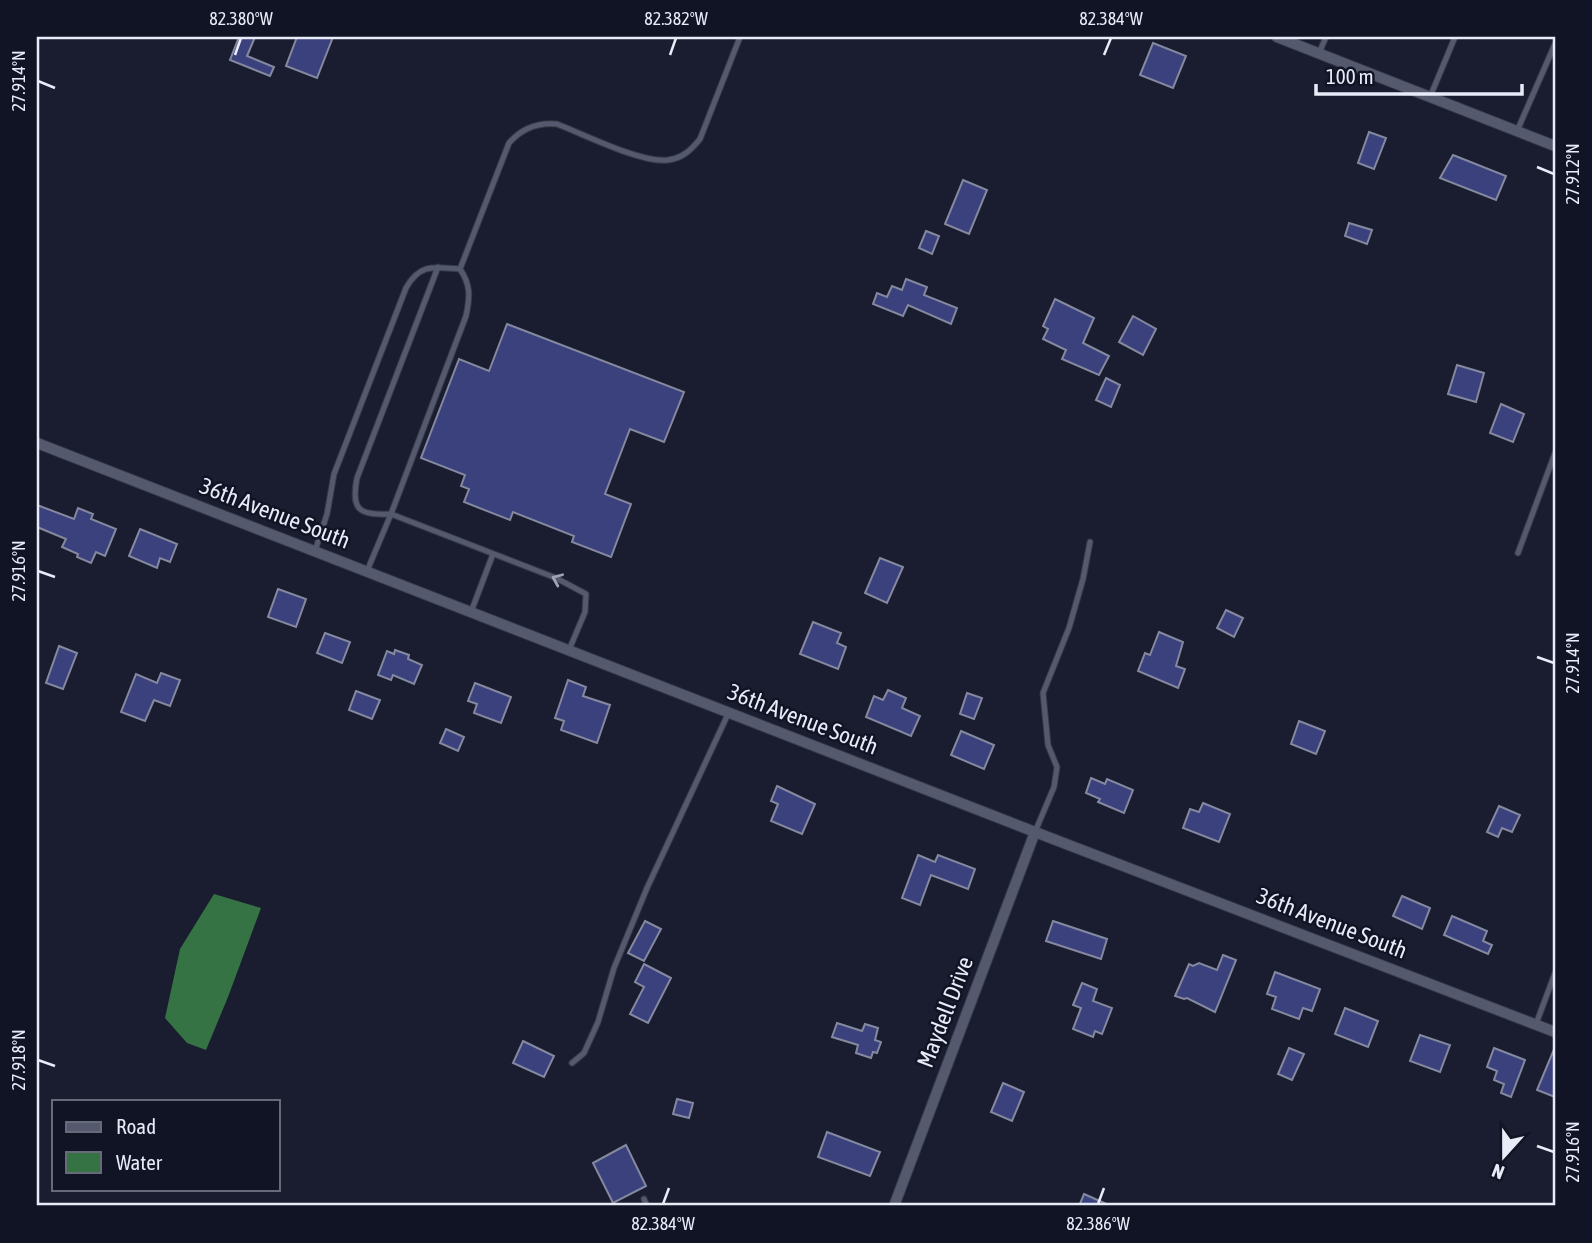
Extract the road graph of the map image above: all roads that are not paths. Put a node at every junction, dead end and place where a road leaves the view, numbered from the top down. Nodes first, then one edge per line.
1 (740, 37) edge
2 (1277, 37) edge
3 (1326, 37) edge
4 (1455, 37) edge
5 (1555, 44) edge
6 (1319, 53) junction
7 (1430, 97) junction
8 (1517, 131) junction
9 (1555, 146) edge
10 (438, 267) junction
11 (460, 269) junction
12 (37, 443) edge
13 (1555, 453) edge
14 (391, 514) junction
15 (1090, 542) dead end
16 (315, 551) junction
17 (1518, 553) dead end
18 (493, 554) junction
19 (367, 571) junction
20 (471, 612) junction
21 (569, 650) junction
22 (729, 712) junction
23 (1035, 832) junction
24 (1555, 973) edge
25 (1536, 1024) junction
26 (1555, 1032) edge
27 (572, 1063) dead end
28 (644, 1199) dead end
29 (647, 1206) edge
30 (894, 1206) edge

1 - 11 lane
2 - 6 street
3 - 6 lane
4 - 7 lane
5 - 8 lane
6 - 7 street
7 - 8 street
8 - 9 street
10 - 11 lane
10 - 14 lane
10 - 16 lane
11 - 14 lane
12 - 16 street, 36th Avenue South
13 - 17 lane
14 - 18 lane
14 - 19 lane
15 - 23 lane
16 - 19 street, 36th Avenue South
18 - 20 lane
21 -> 18 lane
19 - 20 street, 36th Avenue South
20 - 21 street, 36th Avenue South
21 - 22 street, 36th Avenue South
22 - 23 street, 36th Avenue South
22 - 27 lane
23 - 25 street, 36th Avenue South
23 - 30 street, Maydell Drive
24 - 25 lane
25 - 26 street, 36th Avenue South
28 - 29 lane

